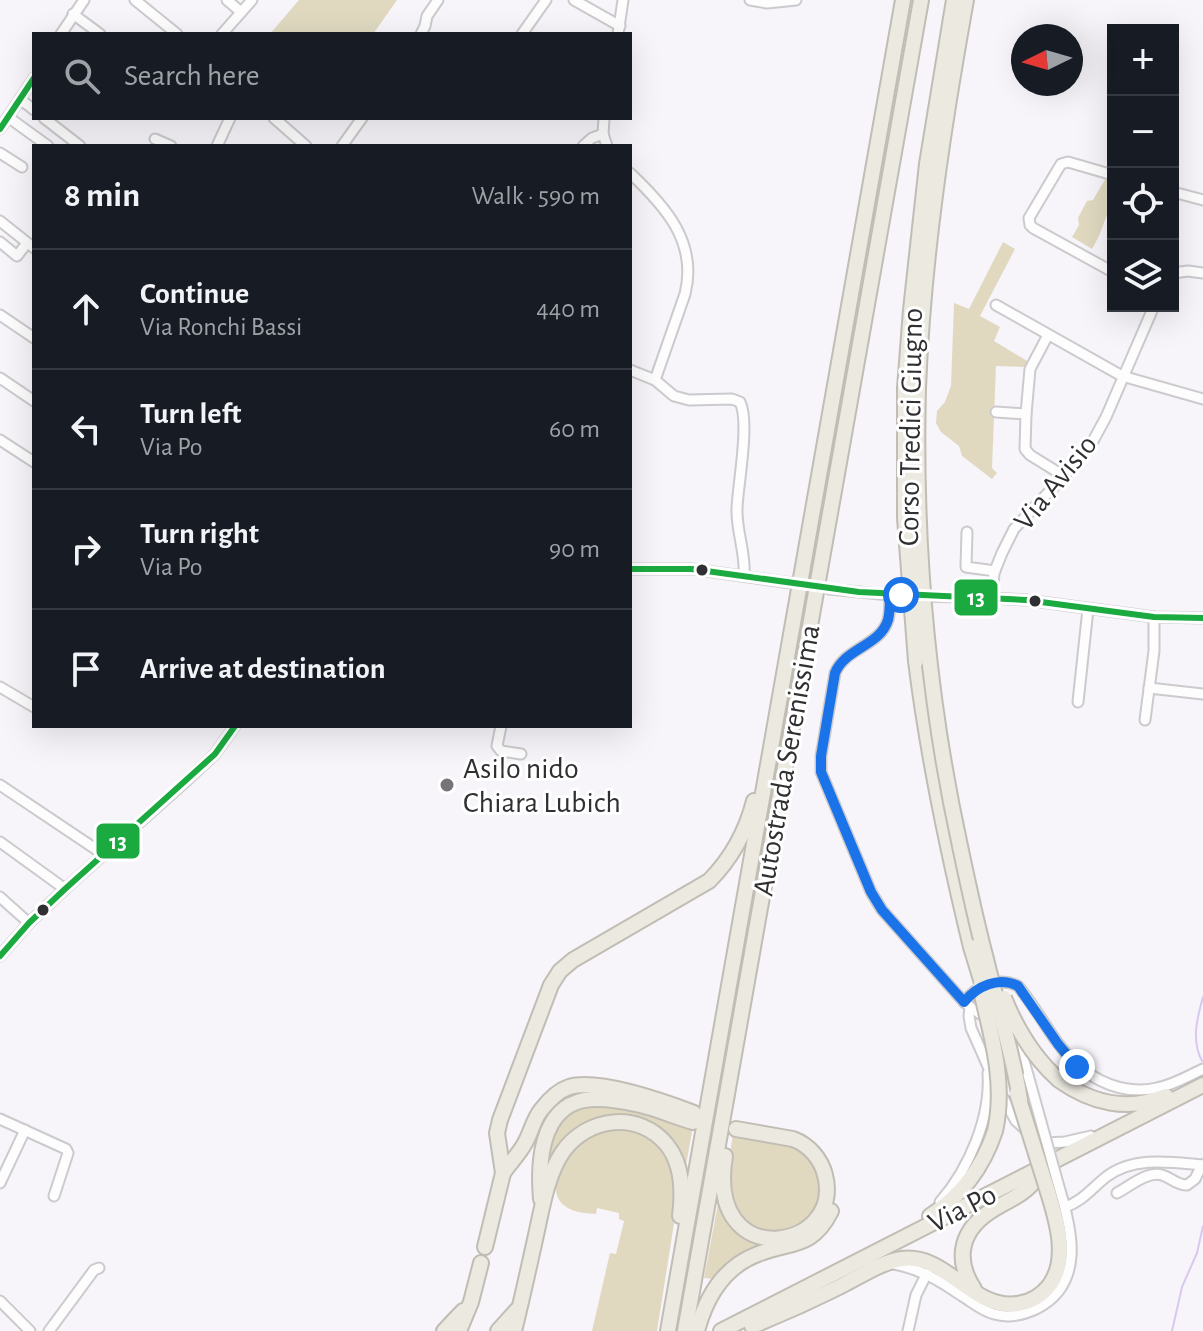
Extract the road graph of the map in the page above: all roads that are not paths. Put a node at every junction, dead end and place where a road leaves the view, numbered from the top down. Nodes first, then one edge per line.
1 (84, 0) edge
2 (135, 0) edge
3 (227, 0) edge
4 (252, 0) edge
5 (438, 0) edge
6 (546, 0) edge
7 (574, 0) edge
8 (623, 0) edge
9 (750, 0) edge
10 (796, 0) edge
11 (903, 0) edge
12 (921, 0) edge
13 (954, 0) edge
14 (966, 0) edge
15 (241, 12) junction
16 (73, 14) junction
17 (619, 30) edge
18 (62, 32) edge
19 (97, 32) edge
20 (175, 32) edge
21 (224, 32) edge
22 (422, 32) edge
23 (523, 32) edge
24 (32, 81) edge
25 (20, 99) junction
26 (32, 108) edge
27 (8, 117) junction
28 (47, 120) edge
29 (229, 120) edge
30 (276, 120) edge
31 (361, 120) edge
32 (604, 120) edge
33 (0, 129) edge
34 (603, 134) junction
35 (155, 139) dead end
36 (45, 144) edge
37 (77, 144) edge
38 (166, 144) edge
39 (218, 144) edge
40 (304, 144) edge
41 (343, 144) edge
42 (585, 144) edge
43 (606, 144) edge
44 (0, 153) edge
45 (22, 167) dead end
46 (1107, 173) edge
47 (632, 175) edge
48 (1179, 194) edge
49 (1203, 200) edge
50 (1, 223) edge
51 (2, 246) edge
52 (31, 246) edge
53 (1107, 269) edge
54 (1179, 272) edge
55 (1203, 273) edge
56 (996, 305) dead end
57 (1151, 312) edge
58 (0, 315) edge
59 (1048, 335) junction
60 (32, 337) edge
61 (632, 371) edge
62 (1122, 376) junction
63 (0, 378) edge
64 (655, 380) junction
65 (912, 388) junction
66 (1203, 399) edge
67 (32, 400) edge
68 (996, 412) dead end
69 (1026, 414) junction
70 (0, 440) edge
71 (32, 461) edge
72 (1064, 476) junction
73 (967, 532) dead end
74 (632, 569) edge
75 (995, 571) junction
76 (744, 576) junction
77 (788, 582) dead end
78 (829, 589) dead end
79 (890, 595) junction
80 (992, 598) junction
81 (1088, 609) junction
82 (1154, 617) junction
83 (1203, 618) edge
84 (0, 687) edge
85 (1149, 688) junction
86 (1203, 694) edge
87 (1078, 702) dead end
88 (32, 706) edge
89 (1145, 720) dead end
90 (234, 728) edge
91 (501, 728) edge
92 (775, 728) junction
93 (521, 754) dead end
94 (0, 785) edge
95 (0, 842) edge
96 (103, 854) junction
97 (65, 889) junction
98 (971, 891) junction
99 (0, 897) edge
100 (29, 923) junction
101 (971, 947) junction
102 (0, 956) edge
103 (743, 1005) junction
104 (967, 1005) junction
105 (988, 1065) junction
106 (1203, 1069) edge
107 (1203, 1082) edge
108 (1203, 1094) edge
109 (1020, 1100) junction
110 (0, 1119) edge
111 (1126, 1125) junction
112 (25, 1130) junction
113 (1202, 1165) edge
114 (1059, 1168) dead end
115 (503, 1173) junction
116 (0, 1183) edge
117 (1054, 1190) junction
118 (1117, 1193) dead end
119 (54, 1196) dead end
120 (1065, 1207) junction
121 (541, 1211) junction
122 (928, 1217) junction
123 (485, 1247) dead end
124 (855, 1262) junction
125 (481, 1263) dead end
126 (887, 1264) junction
127 (99, 1268) dead end
128 (927, 1273) junction
129 (676, 1284) junction
130 (976, 1293) junction
131 (0, 1301) edge
132 (471, 1302) junction
133 (520, 1307) junction
134 (746, 1328) edge
135 (30, 1331) edge
136 (49, 1331) edge
137 (444, 1331) edge
138 (459, 1331) edge
139 (498, 1331) edge
140 (514, 1331) edge
141 (668, 1331) edge
142 (685, 1331) edge
143 (697, 1331) edge
144 (721, 1331) edge
145 (908, 1331) edge

1 - 16 street
2 - 20 street
3 - 15 street
4 - 15 street
5 - 22 street
6 - 23 street
7 - 17 street
8 - 17 street
9 - 10 street
11 - 92 highway, Autostrada Serenissima
12 - 103 highway, Autostrada Serenissima
13 - 65 highway, Corso Tredici Giugno
14 - 65 highway, Corso Tredici Giugno
15 - 21 street
16 - 18 street
16 - 19 street
24 - 25 street
25 - 26 street
25 - 27 street
27 - 33 street
27 - 36 street
28 - 37 street
29 - 39 street
30 - 40 street
31 - 41 street
32 - 34 street
34 - 42 street
34 - 43 street
35 - 38 street
44 - 45 street
46 - 53 street
47 - 64 street
48 - 49 street
50 - 52 street
51 - 52 street
54 - 55 street
56 - 59 street
57 - 62 street, Via Avisio
58 - 60 street
59 - 62 street
59 - 69 street
61 - 64 street
62 - 66 street
62 - 72 street, Via Avisio
63 - 67 street
64 - 76 street
65 - 98 highway, Corso Tredici Giugno, bridge
65 - 101 highway, Corso Tredici Giugno, bridge
68 - 69 street
69 - 72 street
70 - 71 street
72 - 75 street, Via Avisio
73 - 75 street, Via Avisio
74 - 76 street
75 - 80 street, Via Avisio
76 - 77 street
78 - 79 street
79 - 80 street
79 - 104 street
80 - 81 street
81 - 82 street
81 - 87 street
82 - 83 street
82 - 85 street
84 - 88 street
85 - 86 street
85 - 89 street
90 - 96 street
91 - 93 street
92 - 115 highway
92 - 129 highway, Autostrada Serenissima
94 - 96 street
95 - 97 street
96 - 97 street
97 - 100 street
98 - 107 highway, bridge
98 - 109 highway, bridge
99 - 100 street
100 - 102 street
101 - 109 highway, bridge
101 - 122 highway, bridge
103 - 142 highway, Autostrada Serenissima
103 - 143 highway
104 - 105 street
104 - 106 street
104 - 117 street, bridge
105 - 111 street
105 - 122 street
107 - 111 highway, Via Po
108 - 114 highway
109 - 117 highway, bridge
110 - 112 street
111 - 124 highway, Via Po
112 - 116 street
112 - 119 street
113 - 118 street
113 - 120 street
115 - 121 highway
115 - 123 highway
117 - 120 street
117 - 130 highway
120 - 128 street
121 - 129 highway
121 - 133 highway
122 - 124 highway
124 - 144 highway, Via Po
125 - 132 highway
126 - 128 street
126 - 130 highway
126 - 134 highway
127 - 136 street
128 - 145 street
129 - 141 highway, Autostrada Serenissima
130 - 134 highway, Via Po
131 - 135 street
132 - 137 highway
132 - 138 highway
133 - 139 highway
133 - 140 highway

